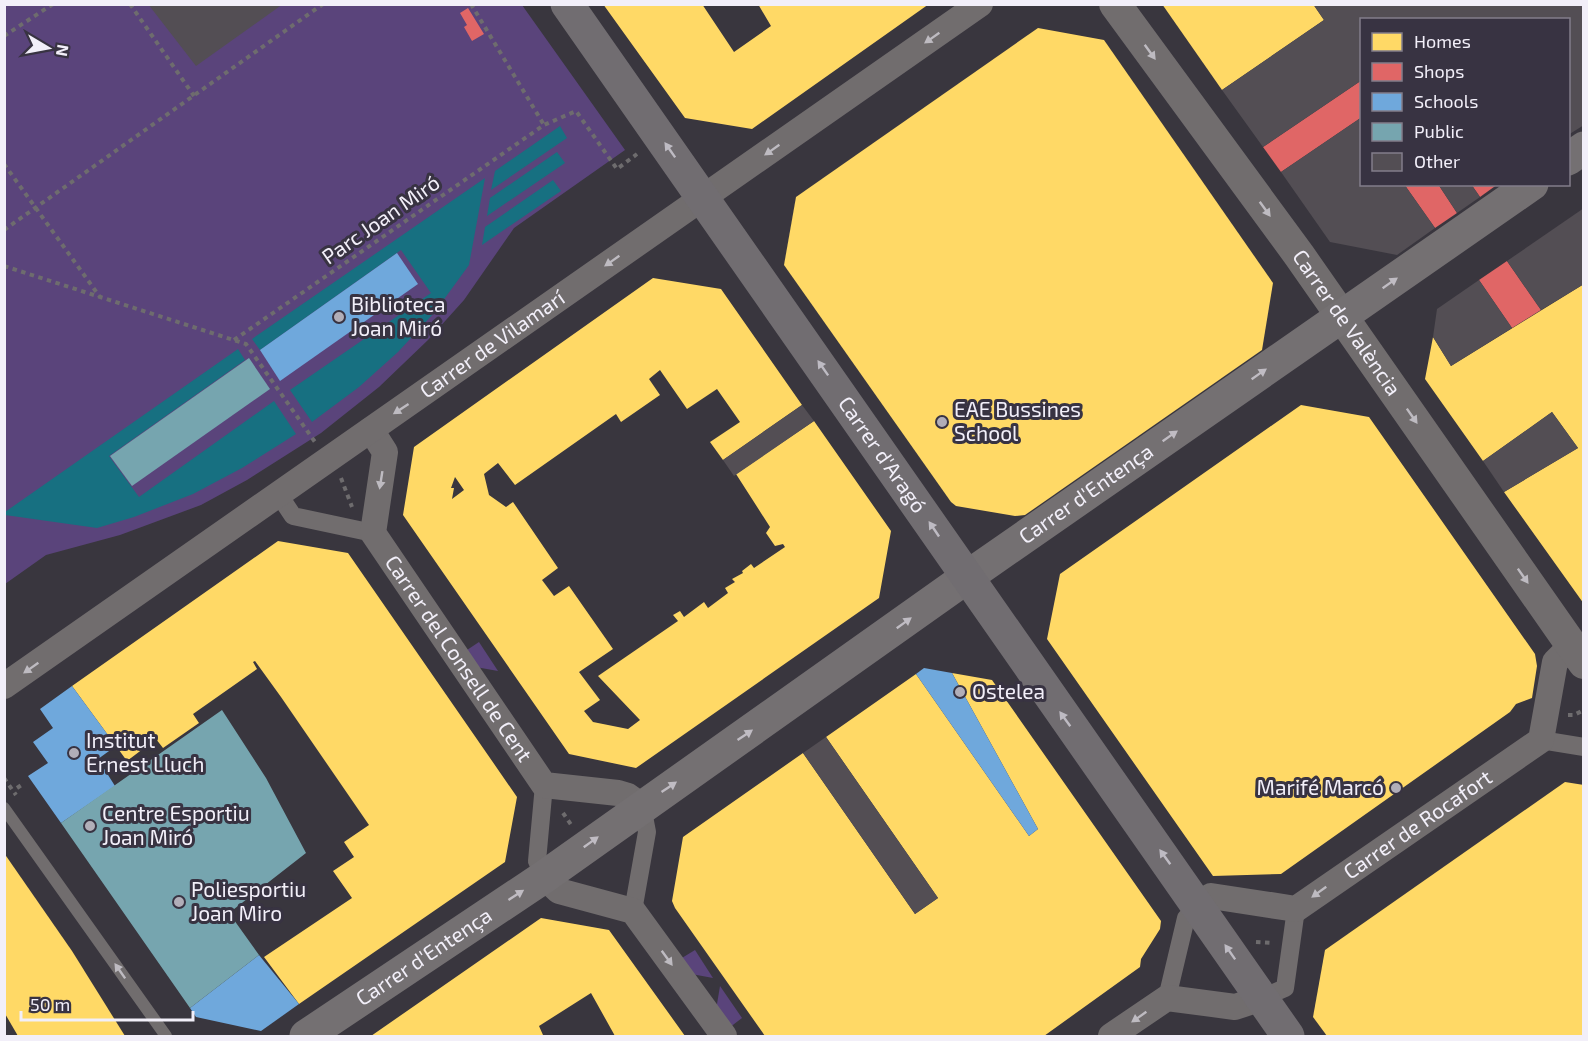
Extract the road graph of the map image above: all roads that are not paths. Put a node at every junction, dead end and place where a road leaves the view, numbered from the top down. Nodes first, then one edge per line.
1 (567, 4) edge
2 (980, 4) edge
3 (1115, 4) edge
4 (1584, 148) edge
5 (1570, 158) edge
6 (1529, 186) edge
7 (704, 198) junction
8 (1342, 316) junction
9 (370, 430) junction
10 (279, 495) junction
11 (373, 533) junction
12 (967, 577) junction
13 (1580, 650) edge
14 (4, 686) edge
15 (1541, 740) junction
16 (1584, 747) edge
17 (544, 784) junction
18 (630, 800) junction
19 (4, 808) edge
20 (551, 884) junction
21 (1198, 905) junction
22 (1296, 909) junction
23 (633, 911) junction
24 (1167, 998) junction
25 (1262, 998) junction
26 (166, 1036) edge
27 (306, 1036) edge
28 (724, 1036) edge
29 (1112, 1036) edge
30 (1288, 1036) edge

7 -> 1 main road, Carrer d'Aragó
2 -> 7 street, Carrer de Vilamarí
3 -> 8 street, Carrer de València
4 - 5 main road
8 -> 6 main road, Carrer d'Entença
7 -> 9 street, Carrer de Vilamarí
12 -> 7 main road, Carrer d'Aragó
12 -> 8 main road, Carrer d'Entença
8 -> 13 street, Carrer de València
9 - 10 street, Carrer de Vilamarí
9 -> 11 street, Carrer del Consell de Cent
10 - 11 street, Carrer del Consell de Cent
10 -> 14 street, Carrer de Vilamarí
11 - 17 street, Carrer del Consell de Cent
18 -> 12 main road, Carrer d'Entença
21 -> 12 main road, Carrer d'Aragó
13 - 15 street, Carrer de València
15 - 16 street
15 -> 22 street, Carrer de Rocafort
17 - 18 street, Carrer del Consell de Cent
17 - 20 street, Carrer del Consell de Cent
20 -> 18 main road, Carrer d'Entença
18 - 23 street
26 -> 19 lane
20 - 23 street
27 -> 20 main road, Carrer d'Entença
21 - 22 street
21 - 24 street
25 -> 21 main road, Carrer d'Aragó
22 - 25 street
23 -> 28 street
24 - 25 street
24 -> 29 street
25 - 30 main road, Carrer d'Aragó

